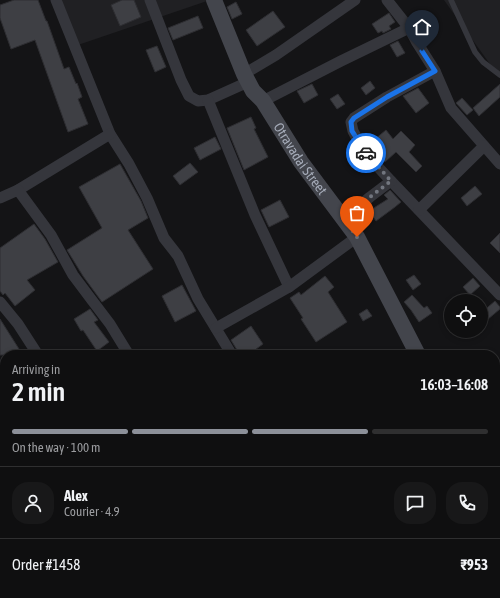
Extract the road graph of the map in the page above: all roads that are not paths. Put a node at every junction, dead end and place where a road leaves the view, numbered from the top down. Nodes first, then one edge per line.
1 (56, 0) edge
2 (150, 0) edge
3 (214, 0) edge
4 (355, 0) edge
5 (387, 0) edge
6 (451, 0) edge
7 (409, 28) junction
8 (435, 71) junction
9 (500, 76) edge
10 (246, 78) junction
11 (208, 100) junction
12 (263, 101) junction
13 (110, 134) junction
14 (484, 146) junction
15 (500, 164) edge
16 (391, 181) junction
17 (18, 190) junction
18 (0, 198) edge
19 (419, 210) junction
20 (344, 219) junction
21 (357, 237) junction
22 (289, 286) junction
23 (500, 295) edge
24 (0, 302) edge
25 (216, 328) junction
26 (35, 350) edge
27 (126, 350) edge
28 (229, 350) edge
29 (415, 350) edge

1 - 13 street
2 - 11 street
3 - 10 street, Otravadai Street
4 - 10 street
5 - 7 street
6 - 9 lane
7 - 8 street
7 - 12 street
8 - 14 street
8 - 16 street
10 - 11 street
10 - 12 street, Otravadai Street
11 - 22 street
12 - 20 street, Otravadai Street
13 - 17 street
13 - 25 street
14 - 15 street
14 - 19 street
16 - 19 street
16 - 20 street
17 - 18 street
17 - 27 street
19 - 23 street
20 - 21 street, Otravadai Street
21 - 22 street
21 - 29 street, Otravadai Street
22 - 25 street
24 - 26 street
25 - 28 street

